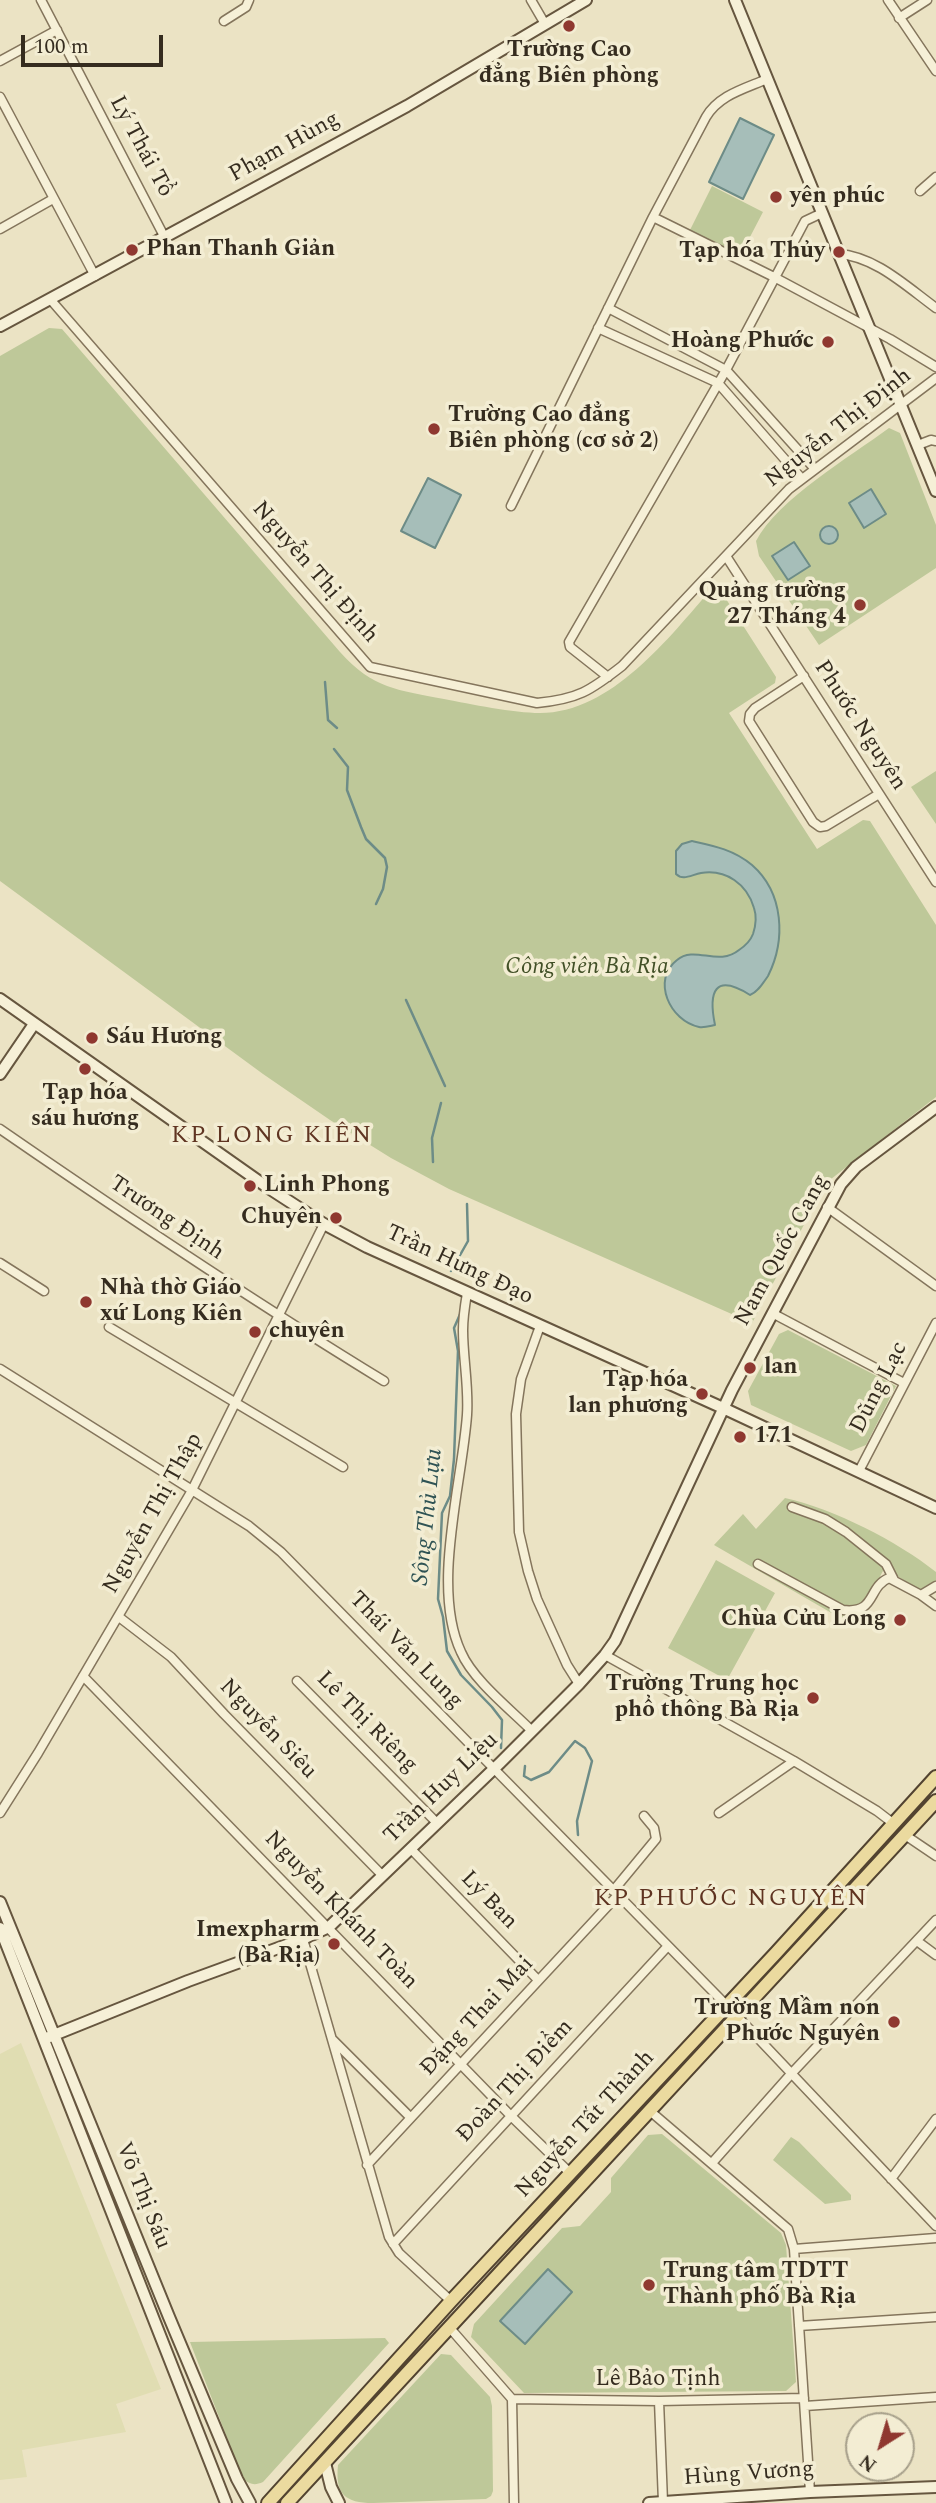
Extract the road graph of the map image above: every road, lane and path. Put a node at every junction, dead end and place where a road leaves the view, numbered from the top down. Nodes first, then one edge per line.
1 (41, 0) edge
2 (249, 0) edge
3 (531, 0) edge
4 (586, 0) edge
5 (735, 0) edge
6 (888, 0) edge
7 (927, 0) edge
8 (900, 18) junction
9 (225, 21) dead end
10 (545, 24) junction
11 (57, 30) junction
12 (0, 61) edge
13 (936, 71) edge
14 (767, 79) junction
15 (0, 97) edge
16 (936, 177) edge
17 (920, 191) dead end
18 (53, 199) junction
19 (822, 213) junction
20 (653, 217) junction
21 (0, 229) edge
22 (165, 238) junction
23 (838, 254) junction
24 (95, 276) junction
25 (774, 277) junction
26 (50, 299) junction
27 (608, 308) junction
28 (936, 308) edge
29 (0, 326) edge
30 (598, 328) junction
31 (869, 329) junction
32 (936, 367) edge
33 (726, 370) junction
34 (936, 378) edge
35 (718, 383) junction
36 (901, 404) junction
37 (936, 441) edge
38 (918, 445) junction
39 (815, 469) junction
40 (802, 479) junction
41 (936, 491) edge
42 (511, 506) dead end
43 (726, 556) junction
44 (804, 676) junction
45 (608, 677) junction
46 (879, 794) junction
47 (936, 882) edge
48 (0, 999) edge
49 (34, 1024) junction
50 (0, 1074) edge
51 (936, 1107) edge
52 (0, 1129) edge
53 (827, 1207) junction
54 (324, 1224) junction
55 (0, 1263) edge
56 (936, 1286) edge
57 (44, 1291) dead end
58 (467, 1293) junction
59 (772, 1313) junction
60 (279, 1317) junction
61 (936, 1323) edge
62 (540, 1326) junction
63 (109, 1327) dead end
64 (0, 1369) edge
65 (384, 1381) dead end
66 (904, 1383) junction
67 (237, 1404) junction
68 (723, 1408) junction
69 (343, 1467) dead end
70 (859, 1471) junction
71 (191, 1492) junction
72 (792, 1507) dead end
73 (936, 1508) edge
74 (758, 1564) dead end
75 (894, 1580) junction
76 (936, 1586) edge
77 (921, 1595) junction
78 (936, 1606) edge
79 (119, 1617) junction
80 (605, 1655) junction
81 (83, 1676) junction
82 (297, 1681) dead end
83 (579, 1684) junction
84 (532, 1731) junction
85 (794, 1761) junction
86 (493, 1769) junction
87 (936, 1777) edge
88 (936, 1801) edge
89 (0, 1813) edge
90 (719, 1813) dead end
91 (644, 1816) dead end
92 (437, 1823) junction
93 (894, 1824) junction
94 (905, 1835) junction
95 (411, 1849) junction
96 (936, 1856) edge
97 (382, 1875) junction
98 (615, 1893) junction
99 (0, 1902) edge
100 (936, 1920) edge
101 (329, 1927) junction
102 (0, 1928) edge
103 (303, 1940) junction
104 (917, 1941) junction
105 (667, 1947) junction
106 (936, 1955) edge
107 (538, 1980) junction
108 (725, 2007) junction
109 (737, 2016) junction
110 (49, 2036) junction
111 (331, 2039) junction
112 (461, 2064) junction
113 (791, 2074) junction
114 (650, 2111) junction
115 (511, 2116) junction
116 (410, 2117) junction
117 (936, 2119) edge
118 (712, 2163) junction
119 (367, 2165) junction
120 (569, 2172) junction
121 (891, 2179) junction
122 (936, 2226) edge
123 (936, 2238) edge
124 (393, 2244) junction
125 (794, 2249) junction
126 (450, 2301) junction
127 (936, 2317) edge
128 (799, 2326) junction
129 (449, 2327) junction
130 (936, 2398) edge
131 (512, 2399) junction
132 (659, 2401) junction
133 (804, 2402) junction
134 (325, 2463) junction
135 (936, 2487) edge
136 (810, 2492) junction
137 (663, 2502) edge
138 (226, 2503) edge
139 (250, 2503) edge
140 (268, 2503) edge
141 (287, 2503) edge
142 (339, 2503) edge
143 (514, 2503) edge
144 (649, 2503) edge

1 - 11 street, Lý Thái Tổ
2 - 9 street
3 - 10 street
4 - 10 street, Phạm Hùng
5 - 14 street
6 - 8 street
7 - 8 street
8 - 13 street
10 - 22 street, Phạm Hùng
11 - 12 street
11 - 22 street, Lý Thái Tổ
14 - 19 street
14 - 20 street
15 - 18 street
16 - 17 street
18 - 21 street
18 - 24 street
19 - 23 street
19 - 25 street
20 - 25 street
20 - 27 street
22 - 24 street, Phạm Hùng
23 - 28 street
23 - 31 street
24 - 26 street, Phạm Hùng
25 - 31 street
25 - 33 street
26 - 29 street, Phạm Hùng
26 - 45 street, Nguyễn Thị Định
27 - 30 street
27 - 33 street
30 - 35 street
30 - 42 street
31 - 32 street
31 - 36 street
33 - 35 street
33 - 39 street
34 - 36 street, Nguyễn Thị Định
35 - 40 street
35 - 45 street
36 - 38 street
36 - 39 street, Nguyễn Thị Định
37 - 38 street
38 - 41 street
39 - 40 street, Nguyễn Thị Định
40 - 43 street, Nguyễn Thị Định
43 - 44 street, Phước Nguyên
43 - 45 street, Nguyễn Thị Định
44 - 46 street, Phước Nguyên
44 - 46 street
46 - 47 street, Phước Nguyên
48 - 49 street, Trần Hưng Đạo
49 - 50 street
49 - 54 street, Trần Hưng Đạo
51 - 53 street, Nam Quốc Cang
52 - 60 street, Trương Định
53 - 56 street
53 - 59 street, Nam Quốc Cang
54 - 58 street, Trần Hưng Đạo
54 - 60 street, Nguyễn Thị Thập
55 - 57 street
58 - 62 street, Trần Hưng Đạo
58 - 84 street
59 - 66 street
59 - 68 street, Nam Quốc Cang
60 - 65 street, Trương Định
60 - 67 street, Nguyễn Thị Thập
61 - 66 street, Dũng Lạc
62 - 68 street, Trần Hưng Đạo
62 - 83 street
63 - 67 street
64 - 71 street, Thái Văn Lung
66 - 70 street, Dũng Lạc
67 - 69 street
67 - 71 street, Nguyễn Thị Thập
68 - 70 street, Trần Hưng Đạo
68 - 80 street, Trần Huy Liệu
70 - 73 street, Trần Hưng Đạo
71 - 79 street, Nguyễn Thị Thập
71 - 86 street, Thái Văn Lung
72 - 75 street
74 - 75 street
75 - 77 street
76 - 77 street
77 - 78 street
79 - 81 street, Nguyễn Thị Thập
79 - 97 street, Nguyễn Siêu
80 - 83 street, Trần Huy Liệu
80 - 85 street
81 - 89 street, Nguyễn Thị Thập
81 - 101 street, Nguyễn Khánh Toàn
82 - 92 street, Lê Thị Riêng
83 - 84 street, Trần Huy Liệu
84 - 86 street, Trần Huy Liệu
85 - 90 street
85 - 93 street
86 - 92 street, Trần Huy Liệu
86 - 98 street, Thái Văn Lung
87 - 93 main road, Nguyễn Tất Thành
88 - 94 main road, Nguyễn Tất Thành
91 - 98 street, Đặng Thai Mai
92 - 95 street, Trần Huy Liệu
93 - 108 main road, Nguyễn Tất Thành
94 - 96 street
94 - 109 main road, Nguyễn Tất Thành
95 - 97 street, Trần Huy Liệu
95 - 107 street, Lý Ban
97 - 101 street, Trần Huy Liệu
98 - 105 street, Thái Văn Lung
98 - 107 street, Đặng Thai Mai
99 - 110 street, Võ Thị Sáu
100 - 104 street
101 - 103 street, Trần Huy Liệu
101 - 112 street, Nguyễn Khánh Toàn
102 - 110 street, Võ Thị Sáu
103 - 110 street, Trần Huy Liệu
103 - 111 street
104 - 106 street
104 - 113 street
105 - 108 street, Thái Văn Lung
105 - 115 street, Đoàn Thị Điểm
107 - 112 street, Đặng Thai Mai
108 - 109 street, Thái Văn Lung
108 - 120 main road, Nguyễn Tất Thành
109 - 113 street, Thái Văn Lung
109 - 114 main road, Nguyễn Tất Thành
110 - 138 street, Võ Thị Sáu
110 - 139 street, Võ Thị Sáu
111 - 116 street
111 - 119 street
112 - 115 street, Nguyễn Khánh Toàn
112 - 116 street, Đặng Thai Mai
113 - 118 street
113 - 121 street, Thái Văn Lung
114 - 118 street
114 - 129 main road, Nguyễn Tất Thành
115 - 120 street, Nguyễn Khánh Toàn
115 - 124 street, Đoàn Thị Điểm
116 - 119 street, Đặng Thai Mai
117 - 121 street
118 - 125 street
119 - 124 street
120 - 126 main road, Nguyễn Tất Thành
121 - 122 street, Thái Văn Lung
123 - 125 street
124 - 126 street
125 - 128 street
126 - 140 main road, Nguyễn Tất Thành
127 - 128 street
128 - 133 street
129 - 131 street
129 - 134 main road, Nguyễn Tất Thành
130 - 133 street, Lê Bảo Tịnh
131 - 132 street, Lê Bảo Tịnh
131 - 143 street
132 - 133 street, Lê Bảo Tịnh
132 - 137 street
133 - 136 street
134 - 141 main road, Nguyễn Tất Thành
134 - 142 street
135 - 136 street, Hùng Vương
136 - 137 street, Hùng Vương
137 - 144 street, Hùng Vương

